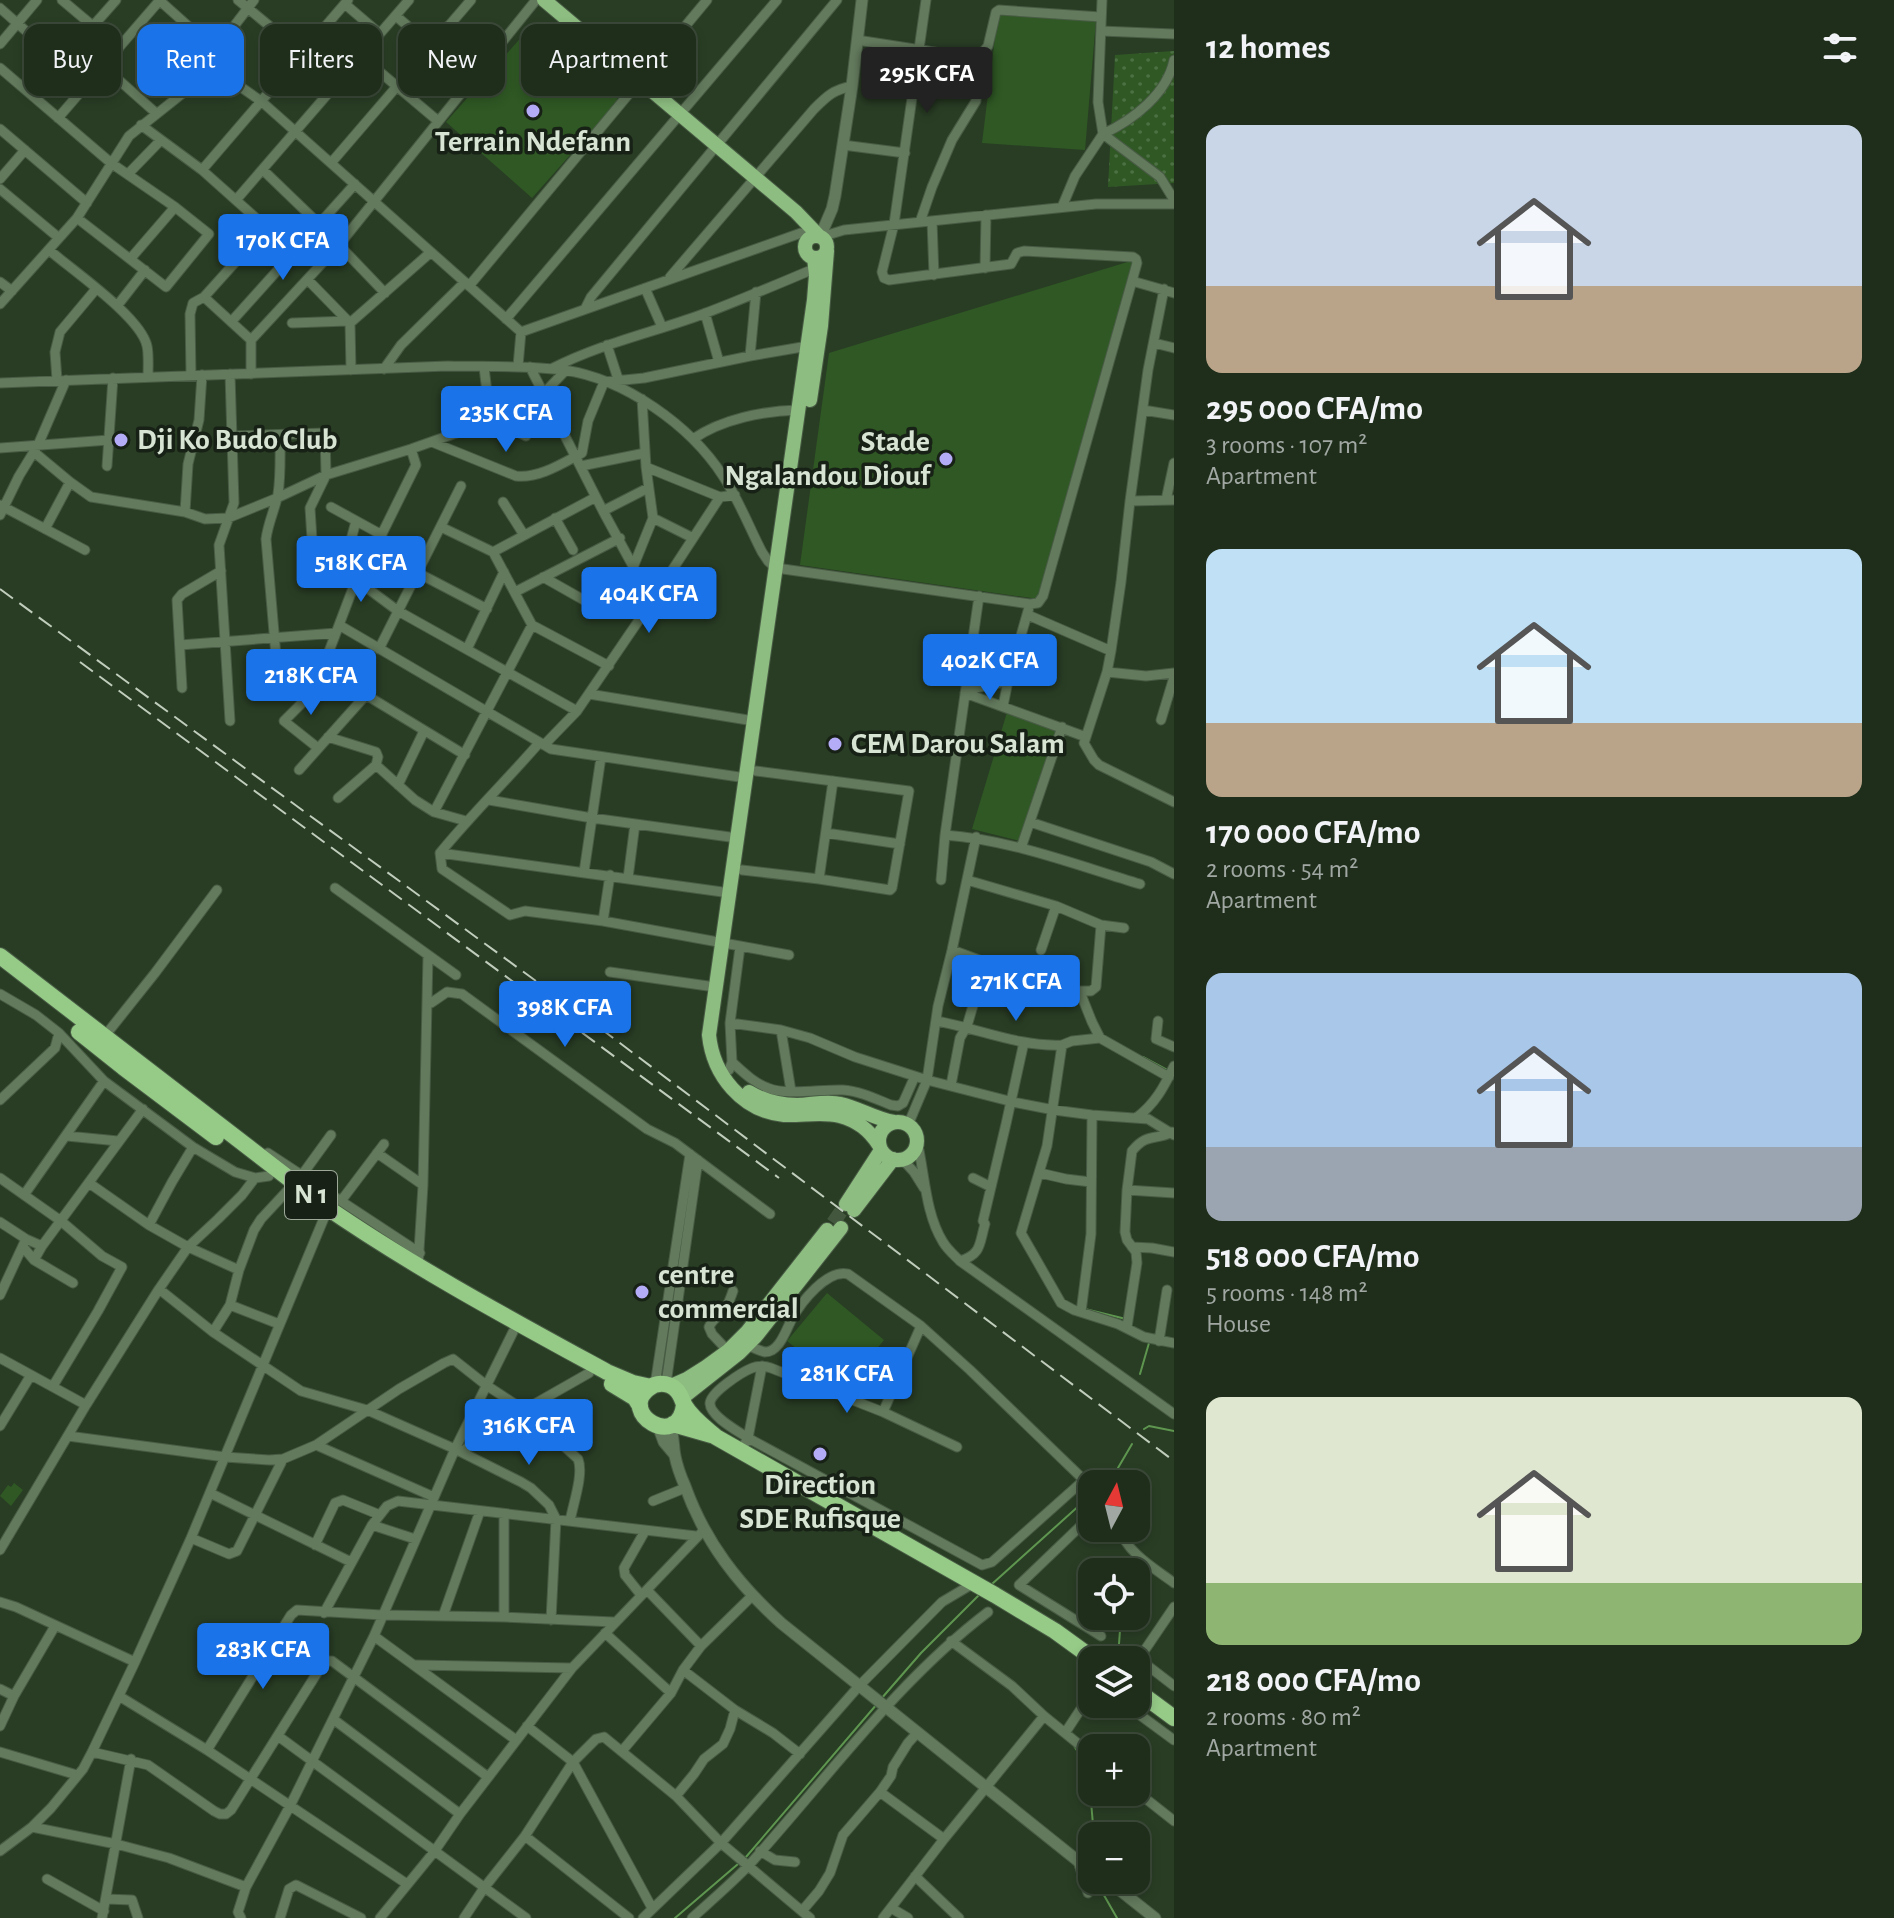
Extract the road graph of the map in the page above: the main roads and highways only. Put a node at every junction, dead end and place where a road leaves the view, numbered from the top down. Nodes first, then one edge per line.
1 (544, 0) edge
2 (817, 245) junction
3 (780, 569) junction
4 (751, 774) junction
5 (731, 945) junction
6 (0, 956) edge
7 (0, 968) edge
8 (901, 1123) junction
9 (889, 1153) junction
10 (850, 1207) tunnel mouth
11 (668, 1391) junction
12 (640, 1406) junction
13 (667, 1425) junction
14 (716, 1437) junction
15 (1078, 1648) edge
16 (1150, 1700) edge
17 (1174, 1718) edge

1 - 2 main road
2 - 3 main road
2 - 3 main road
3 - 4 main road
3 - 4 main road
4 - 5 main road
4 - 5 main road
5 - 8 main road
5 - 9 main road
6 - 11 highway, N 1
7 - 12 highway, N 1
8 - 9 main road
8 - 9 main road
9 - 10 main road
11 - 11 main road
11 - 12 highway
11 - 13 highway
11 - 14 highway
12 - 13 highway, N 1
13 - 14 highway
14 - 15 highway
16 - 17 highway

